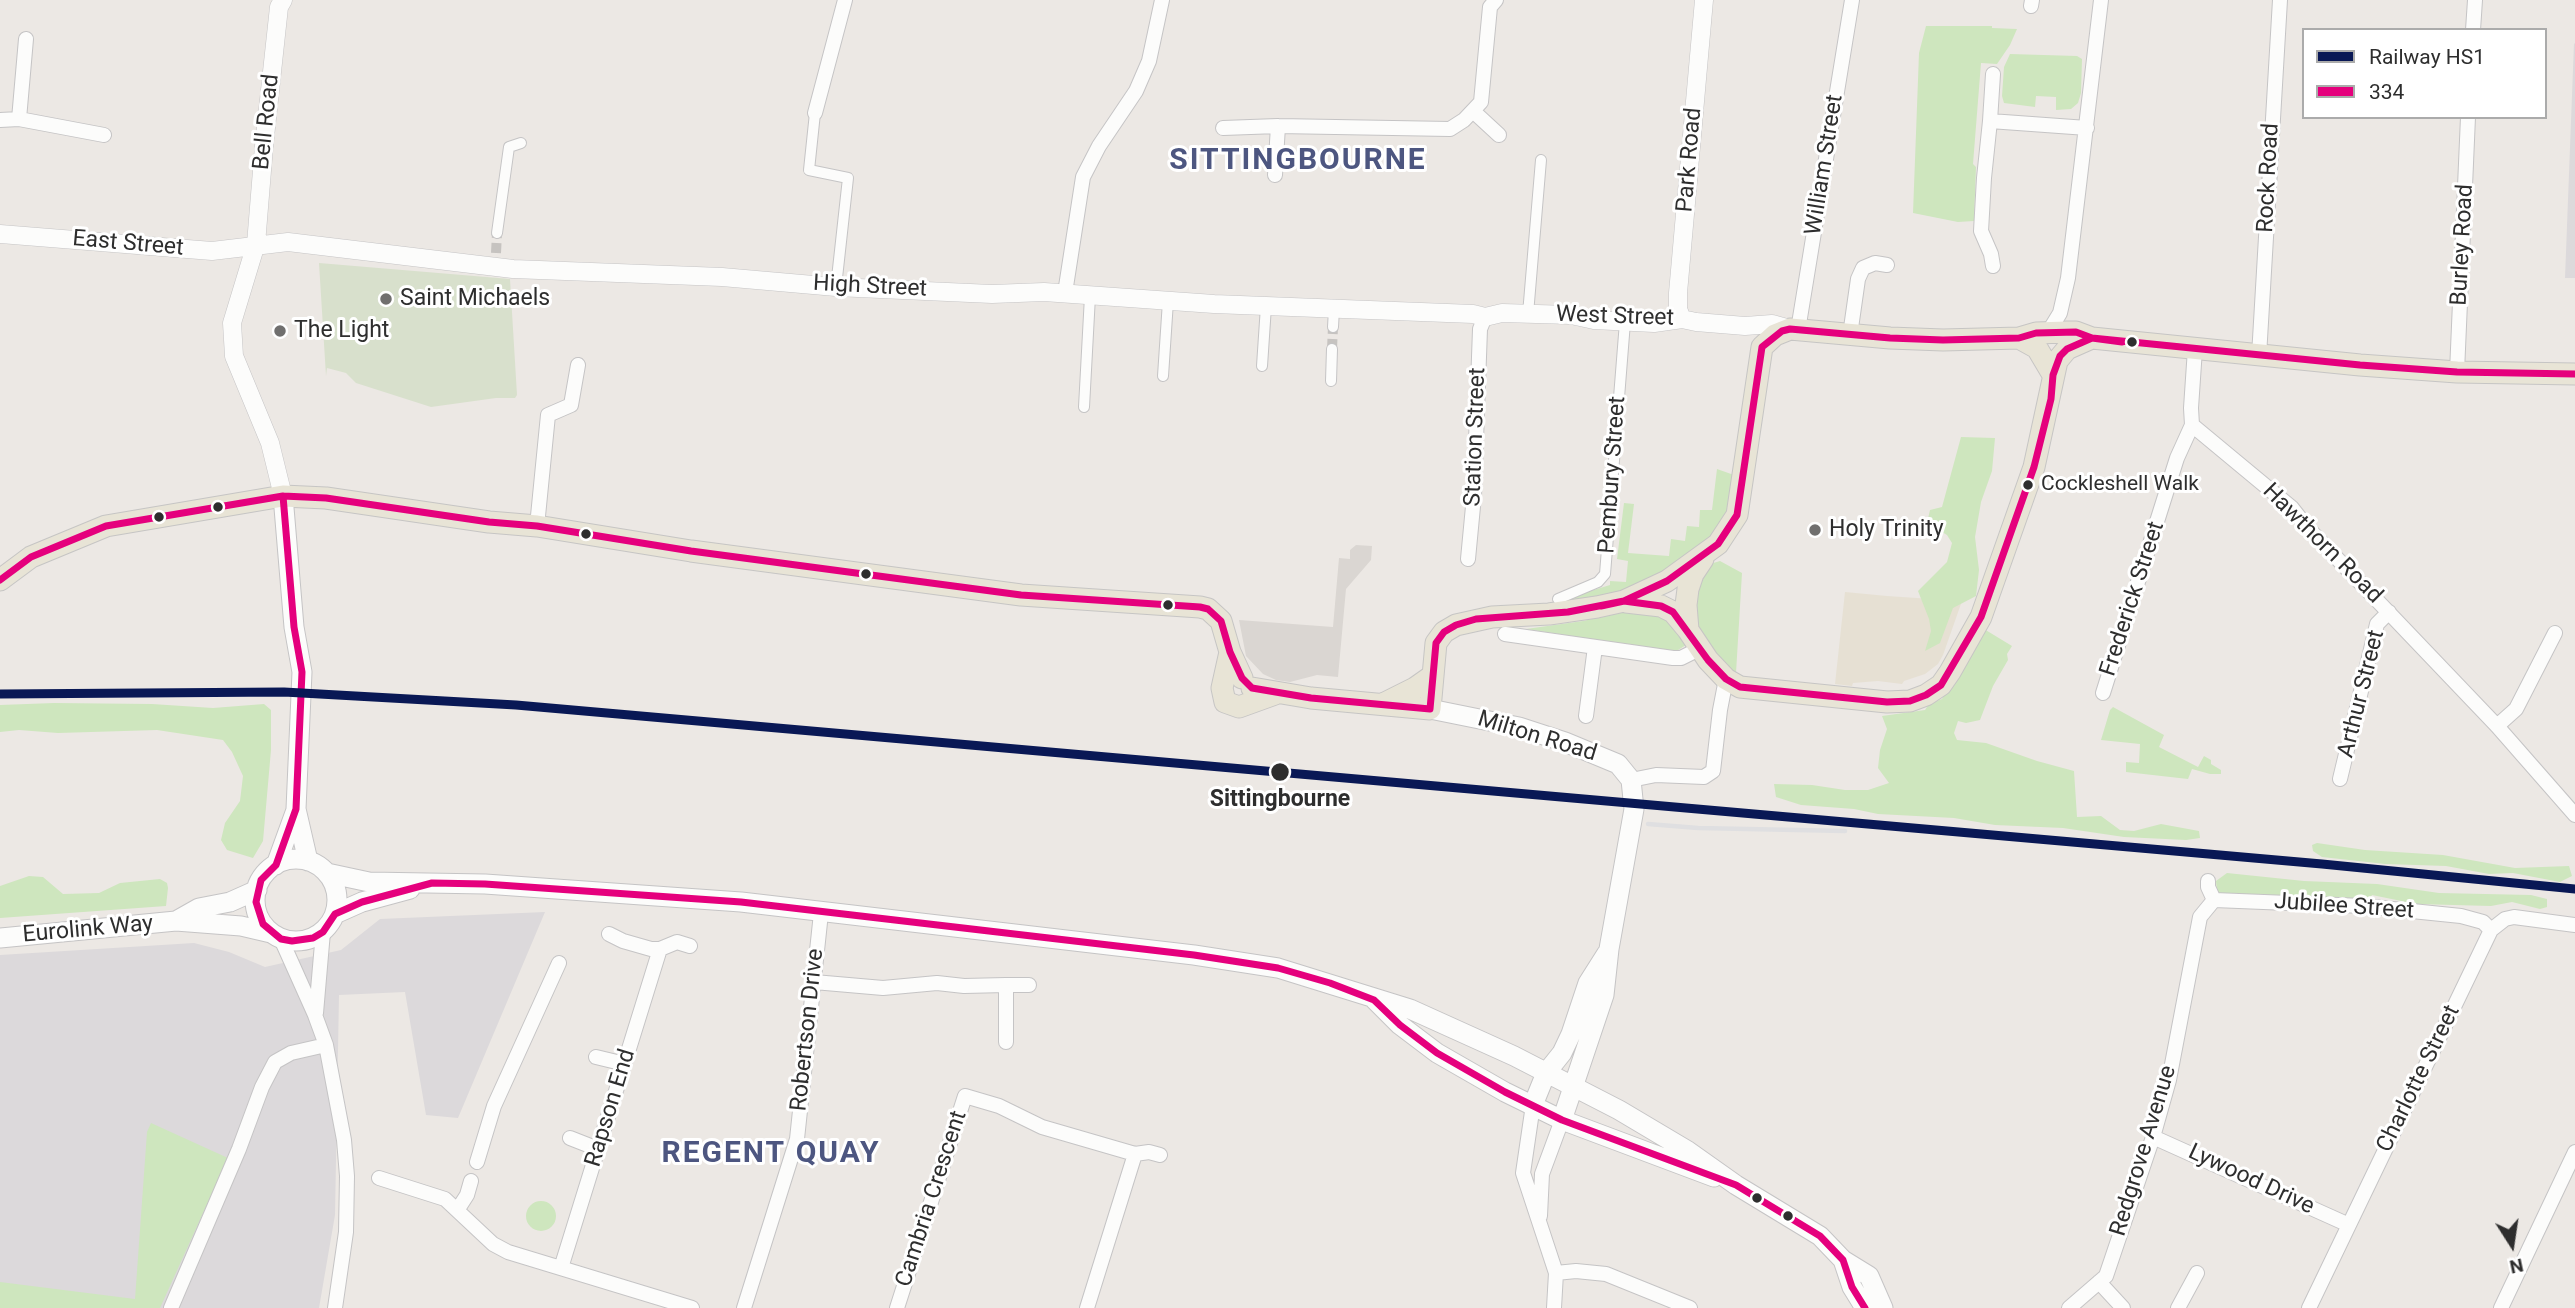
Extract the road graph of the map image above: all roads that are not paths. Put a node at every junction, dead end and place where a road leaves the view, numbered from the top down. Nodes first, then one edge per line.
1 (283, 0) edge
2 (845, 0) edge
3 (1162, 0) edge
4 (1496, 0) edge
5 (1704, 0) edge
6 (1852, 0) edge
7 (2101, 0) edge
8 (2280, 0) edge
9 (2475, 0) edge
10 (2473, 28) edge
11 (25, 40) dead end
12 (1993, 74) dead end
13 (1473, 110) junction
14 (815, 114) joint
15 (19, 119) junction
16 (2468, 119) edge
17 (0, 120) edge
18 (1990, 121) junction
19 (1278, 126) junction
20 (1223, 128) dead end
21 (2087, 128) junction
22 (104, 135) dead end
23 (1499, 135) dead end
24 (521, 143) dead end
25 (1541, 160) dead end
26 (1275, 175) dead end
27 (497, 233) tunnel mouth
28 (0, 234) edge
29 (256, 244) junction
30 (1886, 265) dead end
31 (1993, 266) dead end
32 (836, 287) junction
33 (1065, 293) junction
34 (1090, 296) junction
35 (1168, 301) junction
36 (1266, 306) junction
37 (1528, 314) junction
38 (1485, 317) junction
39 (1682, 319) junction
40 (1625, 322) junction
41 (1745, 326) junction
42 (1794, 330) junction
43 (2049, 331) junction
44 (1850, 335) junction
45 (2020, 338) junction
46 (2092, 338) junction
47 (1762, 347) junction
48 (1332, 349) tunnel mouth
49 (2195, 349) junction
50 (2259, 356) junction
51 (578, 365) dead end
52 (1262, 366) dead end
53 (2457, 372) junction
54 (2575, 374) edge
55 (2053, 375) junction
56 (1163, 376) dead end
57 (1331, 380) dead end
58 (1084, 407) dead end
59 (2192, 425) junction
60 (284, 496) junction
61 (537, 526) junction
62 (1706, 555) junction
63 (1468, 559) dead end
64 (0, 580) edge
65 (1558, 599) dead end
66 (1624, 601) junction
67 (2389, 612) junction
68 (1688, 630) junction
69 (2555, 633) dead end
70 (1505, 634) dead end
71 (1595, 647) junction
72 (1699, 649) junction
73 (1432, 676) junction
74 (1726, 679) junction
75 (2103, 694) dead end
76 (1381, 705) junction
77 (1430, 709) junction
78 (1586, 716) dead end
79 (2497, 726) junction
80 (2340, 779) dead end
81 (1631, 780) junction
82 (296, 809) junction
83 (2575, 815) edge
84 (308, 861) junction
85 (276, 865) junction
86 (327, 873) junction
87 (2208, 881) dead end
88 (432, 883) junction
89 (257, 890) junction
90 (2214, 900) junction
91 (821, 913) junction
92 (335, 914) junction
93 (176, 921) junction
94 (2575, 925) edge
95 (2491, 930) junction
96 (323, 932) junction
97 (609, 934) dead end
98 (276, 936) junction
99 (0, 938) edge
100 (690, 946) dead end
101 (660, 949) junction
102 (1609, 949) junction
103 (559, 963) dead end
104 (814, 982) junction
105 (1006, 985) junction
106 (1029, 985) dead end
107 (1374, 1000) junction
108 (315, 1014) junction
109 (1006, 1042) dead end
110 (326, 1045) junction
111 (596, 1057) dead end
112 (625, 1064) junction
113 (1546, 1073) junction
114 (1572, 1086) junction
115 (1533, 1105) junction
116 (1562, 1120) junction
117 (2153, 1137) junction
118 (570, 1139) dead end
119 (598, 1149) junction
120 (2575, 1152) edge
121 (1135, 1154) junction
122 (1160, 1155) dead end
123 (477, 1162) dead end
124 (379, 1178) dead end
125 (471, 1181) dead end
126 (1736, 1185) junction
127 (458, 1209) junction
128 (2349, 1225) junction
129 (1540, 1226) junction
130 (1843, 1260) junction
131 (561, 1268) junction
132 (1556, 1273) junction
133 (2197, 1273) dead end
134 (2099, 1282) junction
135 (172, 1308) edge
136 (335, 1308) edge
137 (692, 1308) edge
138 (744, 1308) edge
139 (897, 1308) edge
140 (1087, 1308) edge
141 (1554, 1308) edge
142 (1690, 1308) edge
143 (1865, 1308) edge
144 (1883, 1308) edge
145 (2069, 1308) edge
146 (2123, 1308) edge
147 (2178, 1308) edge
148 (2309, 1308) edge
149 (2501, 1308) edge

1 - 29 street, Bell Road
2 - 14 street
3 - 33 street
4 - 13 street
5 - 39 street, Park Road
6 - 42 street, William Street
7 - 21 street
8 - 50 street, Rock Road
9 - 10 street
11 - 15 street
12 - 18 street
13 - 19 street
13 - 23 street
14 - 32 street
15 - 17 street
15 - 22 street
16 - 53 street, Burley Road
18 - 21 street
18 - 31 street
19 - 20 street
19 - 26 street
21 - 43 street
24 - 27 street
25 - 37 street
28 - 29 street, East Street
29 - 32 street, High Street
29 - 60 street, Bell Road
30 - 44 street
32 - 33 street, High Street
33 - 34 street, High Street
34 - 35 street, High Street
34 - 58 street
35 - 36 street, High Street
35 - 56 street
36 - 38 street, High Street
36 - 52 street
37 - 38 street, West Street
37 - 40 street, West Street
38 - 63 street, Station Street
39 - 40 street, West Street
39 - 41 street, West Street
40 - 65 street, Pembury Street
41 - 42 street, West Street
41 - 47 street
42 - 44 main road, West Street
42 - 47 main road
43 - 45 main road, West Street
43 - 46 main road, West Street
44 - 45 main road, West Street
45 - 55 main road
46 - 49 main road, West Street
46 - 55 main road
47 - 62 main road
48 - 57 street
49 - 50 main road, West Street
49 - 59 street
50 - 53 main road, West Street
51 - 61 street
53 - 54 main road, West Street
55 - 74 main road
59 - 67 street, Hawthorn Road
59 - 75 street, Frederick Street
60 - 61 main road
60 - 64 main road
60 - 82 main road
61 - 76 main road
62 - 66 main road
62 - 68 main road
66 - 68 main road
66 - 73 main road
67 - 79 street, Hawthorn Road
67 - 80 street, Arthur Street
68 - 72 main road
69 - 79 street
70 - 71 street
71 - 72 street
71 - 78 street
72 - 74 main road
73 - 76 main road
73 - 77 main road
74 - 81 street
76 - 77 main road
77 - 81 main road, Milton Road
79 - 83 street, Hawthorn Road
81 - 102 main road
82 - 84 main road
82 - 85 main road
84 - 85 main road
84 - 86 main road
85 - 89 main road
86 - 88 main road
86 - 92 main road
87 - 90 street
88 - 91 main road
88 - 92 main road
89 - 93 main road, Eurolink Way
89 - 98 main road
90 - 95 street, Jubilee Street
90 - 117 street, Redgrove Avenue
91 - 104 street, Robertson Drive
91 - 107 main road
92 - 96 main road
93 - 98 main road, Eurolink Way
93 - 99 main road, Eurolink Way
94 - 95 street
95 - 128 street, Charlotte Street
96 - 98 main road
96 - 108 street
97 - 101 street
98 - 108 street
100 - 101 street
101 - 112 street, Rapson End
102 - 113 main road
102 - 114 main road
103 - 123 street
104 - 105 street
104 - 138 street, Robertson Drive
105 - 106 street
105 - 109 street
107 - 113 main road
107 - 115 main road
108 - 110 street
110 - 135 street
110 - 136 street
111 - 112 street
112 - 119 street, Rapson End
113 - 114 main road
113 - 115 main road
114 - 116 main road
114 - 126 main road
115 - 116 main road
115 - 129 street
116 - 126 main road
116 - 129 street
117 - 128 street, Lywood Drive
117 - 134 street, Redgrove Avenue
118 - 119 street
119 - 131 street, Rapson End
120 - 149 street
121 - 122 street
121 - 139 street, Cambria Crescent
121 - 140 street
124 - 127 street
125 - 127 street
126 - 130 main road
127 - 131 street
128 - 148 street, Charlotte Street
129 - 132 street
130 - 143 main road
130 - 144 main road
131 - 137 street
132 - 141 street
132 - 142 street
133 - 147 street
134 - 145 street, Redgrove Avenue
134 - 146 street

